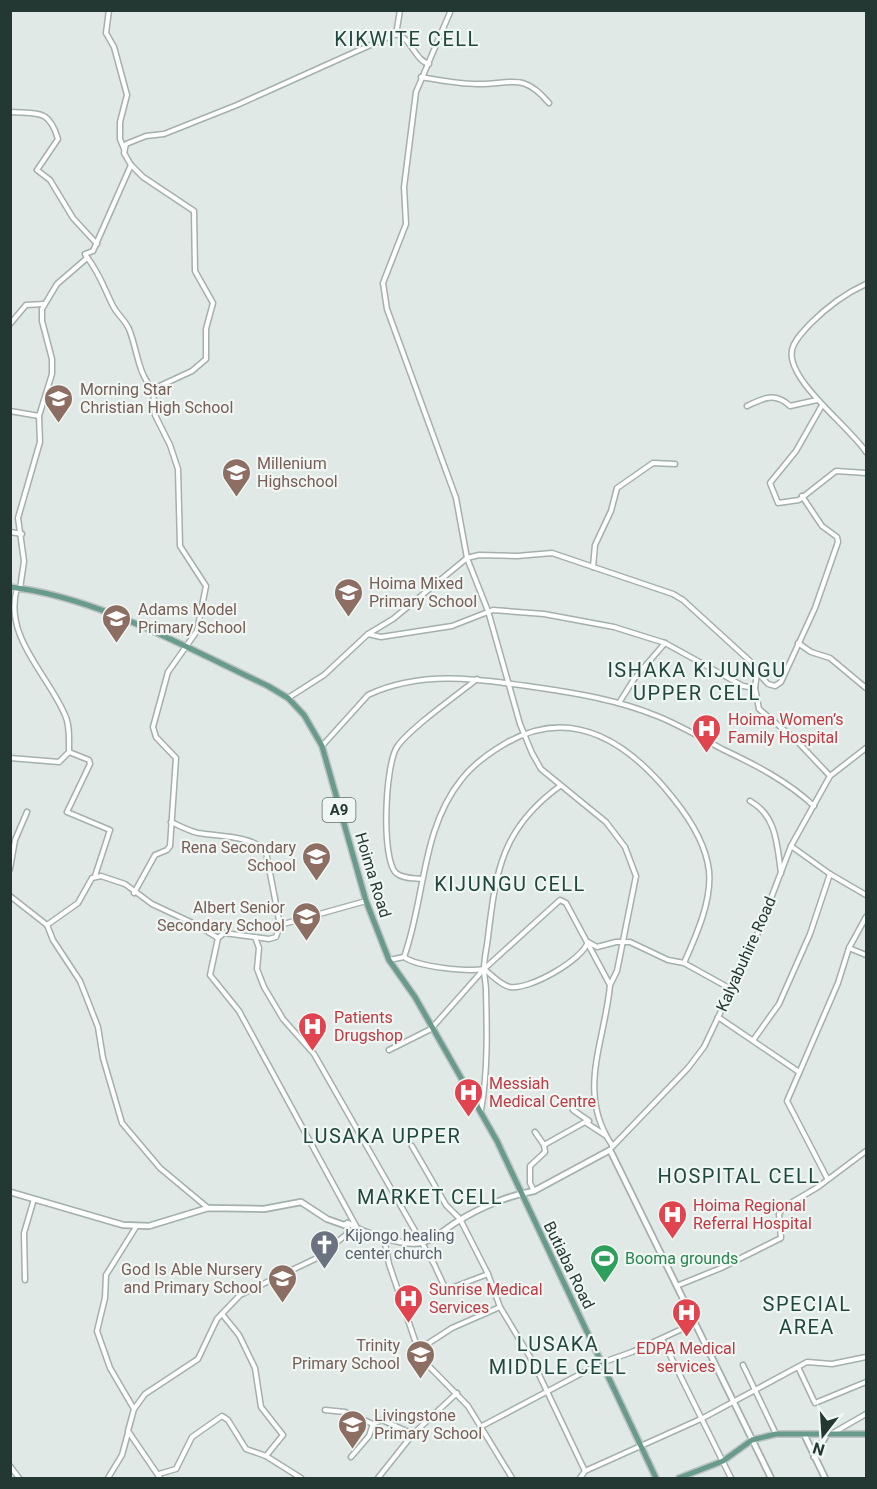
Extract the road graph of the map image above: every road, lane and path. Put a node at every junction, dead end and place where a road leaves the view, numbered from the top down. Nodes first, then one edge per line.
1 (110, 10) edge
2 (400, 10) edge
3 (451, 10) edge
4 (396, 34) junction
5 (429, 64) junction
6 (421, 77) junction
7 (549, 103) dead end
8 (10, 112) edge
9 (124, 150) junction
10 (131, 165) junction
11 (96, 244) junction
12 (85, 254) junction
13 (867, 284) edge
14 (45, 303) junction
15 (10, 324) edge
16 (153, 389) junction
17 (817, 399) junction
18 (747, 406) dead end
19 (821, 406) junction
20 (10, 411) edge
21 (39, 416) junction
22 (867, 452) edge
23 (675, 464) dead end
24 (867, 473) edge
25 (802, 496) junction
26 (10, 532) edge
27 (22, 534) junction
28 (467, 558) junction
29 (592, 562) junction
30 (584, 564) junction
31 (593, 567) junction
32 (16, 588) edge
33 (488, 611) junction
34 (368, 634) junction
35 (665, 643) junction
36 (798, 643) junction
37 (187, 649) junction
38 (757, 672) junction
39 (478, 679) junction
40 (510, 683) junction
41 (755, 688) junction
42 (867, 688) edge
43 (288, 698) junction
44 (620, 704) junction
45 (525, 732) junction
46 (322, 746) junction
47 (867, 748) edge
48 (69, 752) junction
49 (10, 758) edge
50 (830, 776) junction
51 (560, 786) junction
52 (750, 801) dead end
53 (814, 806) junction
54 (27, 812) dead end
55 (171, 822) junction
56 (791, 846) junction
57 (10, 869) edge
58 (781, 873) junction
59 (830, 874) junction
60 (95, 876) junction
61 (422, 879) junction
62 (134, 893) junction
63 (867, 895) edge
64 (10, 896) edge
65 (366, 901) junction
66 (867, 917) edge
67 (47, 925) junction
68 (280, 925) junction
69 (255, 937) junction
70 (218, 938) junction
71 (588, 942) junction
72 (621, 942) junction
73 (849, 948) junction
74 (867, 955) edge
75 (404, 957) junction
76 (389, 960) junction
77 (684, 963) junction
78 (483, 969) junction
79 (610, 985) junction
80 (731, 989) junction
81 (718, 1017) junction
82 (431, 1029) junction
83 (754, 1039) junction
84 (389, 1050) dead end
85 (799, 1072) junction
86 (481, 1110) junction
87 (573, 1110) dead end
88 (592, 1124) junction
89 (535, 1132) dead end
90 (606, 1136) junction
91 (544, 1144) junction
92 (412, 1146) dead end
93 (611, 1148) junction
94 (864, 1152) edge
95 (867, 1156) edge
96 (827, 1178) junction
97 (534, 1191) junction
98 (11, 1192) edge
99 (520, 1193) junction
100 (34, 1199) junction
101 (208, 1208) junction
102 (460, 1219) junction
103 (348, 1223) junction
104 (136, 1227) junction
105 (358, 1229) junction
106 (384, 1237) junction
107 (422, 1243) junction
108 (488, 1274) junction
109 (25, 1280) dead end
110 (679, 1286) junction
111 (500, 1307) junction
112 (222, 1314) junction
113 (695, 1323) junction
114 (662, 1339) junction
115 (418, 1350) junction
116 (867, 1357) edge
117 (601, 1364) junction
118 (743, 1365) dead end
119 (798, 1367) junction
120 (867, 1382) edge
121 (755, 1389) junction
122 (547, 1392) junction
123 (457, 1393) junction
124 (735, 1400) junction
125 (134, 1409) junction
126 (325, 1410) dead end
127 (867, 1414) edge
128 (703, 1418) junction
129 (374, 1424) junction
130 (482, 1426) junction
131 (128, 1431) junction
132 (413, 1434) junction
133 (776, 1434) junction
134 (804, 1434) junction
135 (830, 1434) junction
136 (867, 1434) edge
137 (752, 1440) junction
138 (640, 1447) junction
139 (266, 1456) junction
140 (351, 1457) dead end
141 (814, 1457) junction
142 (723, 1461) junction
143 (10, 1466) edge
144 (585, 1471) junction
145 (690, 1472) junction
146 (159, 1476) edge
147 (19, 1479) edge
148 (108, 1479) edge
149 (301, 1479) edge
150 (378, 1479) edge
151 (513, 1479) edge
152 (580, 1479) edge
153 (656, 1479) edge
154 (679, 1479) edge
155 (693, 1479) edge
156 (731, 1479) edge
157 (771, 1479) edge
158 (825, 1479) edge

1 - 9 street
2 - 4 street
3 - 5 street
4 - 5 street
4 - 9 street
5 - 6 street
6 - 7 street
6 - 28 street
8 - 11 street
9 - 10 street
10 - 11 street
10 - 16 street
11 - 12 street
12 - 14 street
12 - 16 street
13 - 17 street
14 - 15 street
14 - 21 street
16 - 37 street
17 - 18 street
17 - 19 street
19 - 22 street
19 - 25 street
20 - 21 street
21 - 27 street
23 - 29 street
24 - 25 street
25 - 36 street
26 - 27 street
27 - 32 street
28 - 30 street
28 - 33 street
28 - 34 street
29 - 30 street
29 - 31 street
30 - 31 street
31 - 38 street
32 - 37 main road, Hoima Road / A9
32 - 48 street
33 - 34 street
33 - 35 street
33 - 40 street
34 - 43 street
35 - 41 street
35 - 44 street
36 - 38 street
36 - 42 street
37 - 43 main road, Hoima Road / A9
37 - 55 street
38 - 41 street
39 - 40 street
39 - 46 street
39 - 61 street
40 - 44 street
40 - 45 street
41 - 50 street
43 - 46 main road, Hoima Road / A9
44 - 53 street
45 - 51 street
45 - 61 street
45 - 77 street
46 - 65 main road, Hoima Road / A9
47 - 50 street, Kalyabuhire Road
48 - 49 street
48 - 60 street
50 - 53 street, Kalyabuhire Road
51 - 72 street
51 - 78 street
52 - 58 street
53 - 56 street, Kalyabuhire Road
54 - 57 street
55 - 62 street
55 - 68 street
56 - 58 street, Kalyabuhire Road
56 - 59 street
58 - 80 street, Kalyabuhire Road
59 - 63 street
59 - 83 street
60 - 62 street
60 - 67 street
61 - 75 street
62 - 70 street
64 - 67 street
65 - 68 street
65 - 76 main road, Hoima Road / A9
66 - 73 street
67 - 101 street
68 - 69 street
69 - 70 street
69 - 107 street
70 - 105 street
71 - 72 street
71 - 78 street
71 - 78 street
71 - 79 street
72 - 77 street
72 - 79 street
73 - 74 street
73 - 85 street
75 - 76 street
75 - 78 street
76 - 82 main road, Hoima Road / A9
77 - 80 street
78 - 82 street
78 - 86 street
79 - 90 street
80 - 81 street, Kalyabuhire Road
81 - 83 street
81 - 93 street, Kalyabuhire Road
82 - 84 street
82 - 86 main road, Hoima Road / A9
83 - 85 street
85 - 96 street
86 - 99 main road, Hoima Road / A9
87 - 88 street
88 - 90 street
88 - 91 street
89 - 91 street
90 - 93 street
91 - 97 street
92 - 102 street
93 - 97 street
93 - 110 street
94 - 95 street
94 - 96 street
96 - 110 street
97 - 99 street
98 - 100 street
99 - 102 street
99 - 117 main road, Butiaba Road
100 - 104 street
100 - 109 street
101 - 103 street
101 - 104 street
102 - 107 street
102 - 108 street
103 - 105 street
103 - 112 street
104 - 125 street
105 - 106 street
106 - 107 street
106 - 115 street
107 - 108 street
108 - 111 street
110 - 113 street
111 - 115 street
111 - 122 street
112 - 125 street
112 - 139 street
113 - 114 street
113 - 124 street
114 - 117 street
114 - 128 street
115 - 123 street
116 - 119 street
117 - 122 street
117 - 138 main road, Butiaba Road
118 - 121 street
119 - 120 street
119 - 121 street
121 - 124 street
121 - 133 street
122 - 130 street
122 - 144 street
123 - 130 street
123 - 132 street
124 - 128 street
124 - 137 street
125 - 131 street
126 - 129 street
127 - 135 street
128 - 138 street
128 - 142 street
129 - 132 street
129 - 140 street
130 - 151 street
131 - 146 street
131 - 148 street
132 - 150 street
133 - 134 main road
133 - 137 main road
134 - 135 main road
134 - 141 street
135 - 136 main road
135 - 141 street
137 - 142 main road
137 - 157 street
138 - 144 street
138 - 153 main road, Butiaba Road
139 - 146 street
139 - 149 street
141 - 158 street
142 - 145 main road
142 - 156 street
143 - 147 street
144 - 152 street
145 - 154 main road
145 - 155 street

